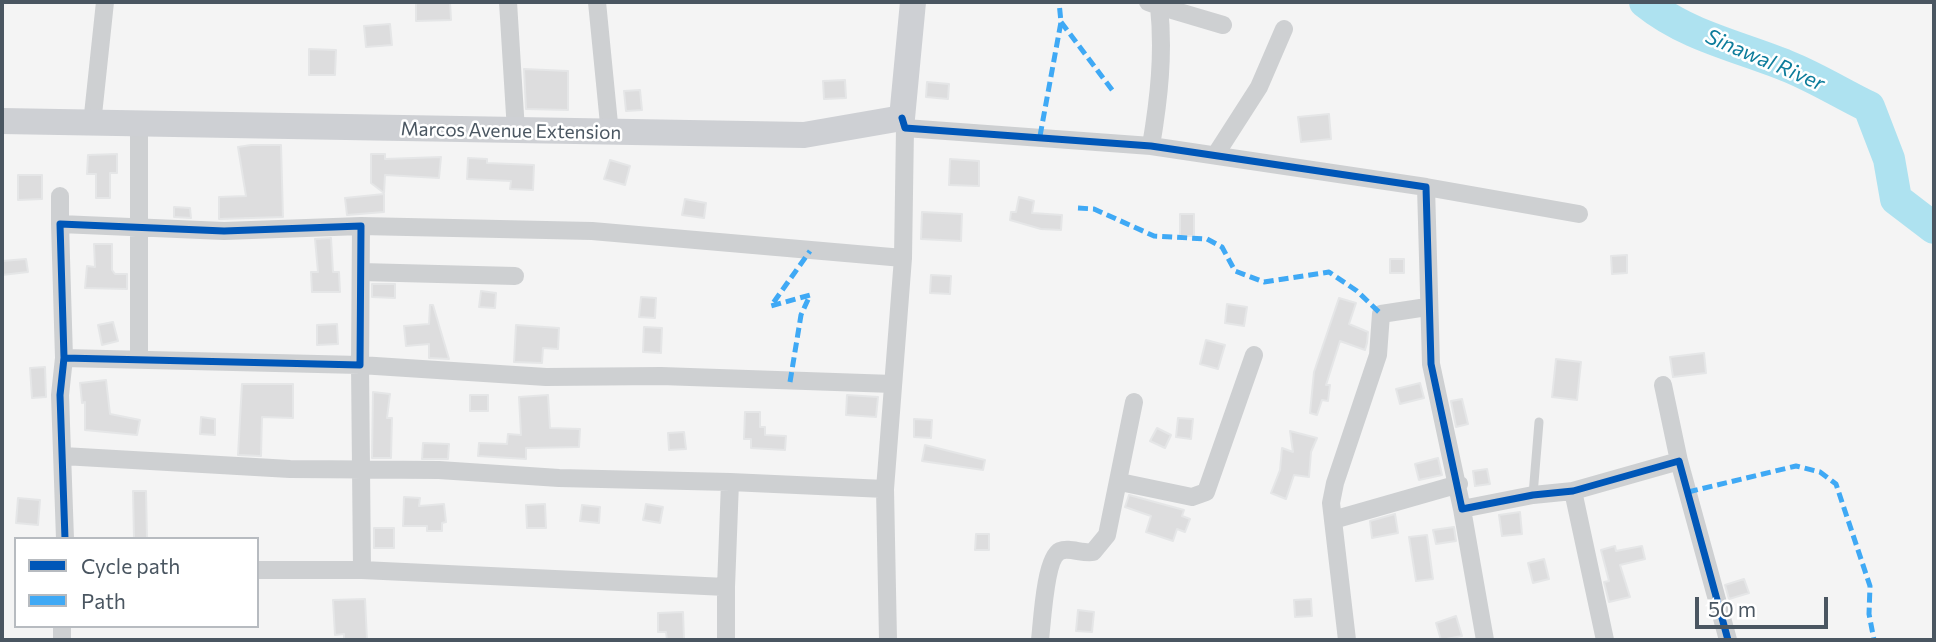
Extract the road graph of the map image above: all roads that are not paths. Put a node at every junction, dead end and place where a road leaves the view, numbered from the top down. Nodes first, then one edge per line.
1 (105, 2) edge
2 (508, 2) edge
3 (597, 2) edge
4 (913, 2) edge
5 (1153, 4) edge
6 (1223, 25) dead end
7 (1284, 29) dead end
8 (2, 121) edge
9 (139, 123) junction
10 (904, 123) junction
11 (92, 124) junction
12 (516, 131) junction
13 (610, 134) junction
14 (1151, 146) junction
15 (1216, 153) junction
16 (1426, 187) junction
17 (60, 196) dead end
18 (1579, 214) dead end
19 (60, 223) junction
20 (361, 226) junction
21 (140, 227) junction
22 (904, 258) junction
23 (361, 272) junction
24 (515, 276) dead end
25 (1427, 307) junction
26 (1254, 355) dead end
27 (64, 358) junction
28 (139, 359) junction
29 (360, 365) junction
30 (893, 384) junction
31 (1663, 385) dead end
32 (1134, 402) dead end
33 (1539, 422) dead end
34 (63, 456) junction
35 (1679, 461) junction
36 (360, 470) junction
37 (730, 482) junction
38 (1120, 482) junction
39 (1459, 484) junction
40 (885, 489) junction
41 (1573, 491) junction
42 (1533, 495) junction
43 (1462, 509) junction
44 (1333, 520) junction
45 (65, 537) edge
46 (259, 570) edge
47 (362, 570) junction
48 (726, 587) junction
49 (726, 640) edge
50 (888, 640) edge
51 (1041, 640) edge
52 (1348, 640) edge
53 (1485, 640) edge
54 (1605, 640) edge
55 (1728, 640) edge

1 - 11 street
2 - 12 street
3 - 13 street
4 - 10 street
5 - 6 street
5 - 14 street
7 - 15 street
8 - 11 street, Marcos Avenue Extension
9 - 11 street, Marcos Avenue Extension
9 - 12 street, Marcos Avenue Extension
9 - 21 street
10 - 13 street, Marcos Avenue Extension
10 - 14 street
10 - 22 street
12 - 13 street, Marcos Avenue Extension
14 - 15 street
15 - 16 street
16 - 18 street
16 - 25 street
17 - 19 street
19 - 21 street
19 - 27 street
20 - 21 street
20 - 22 street
20 - 23 street
21 - 28 street
22 - 30 street
23 - 24 street
23 - 29 street
25 - 39 street
25 - 44 street
26 - 38 street
27 - 28 street
27 - 34 street
28 - 29 street
29 - 30 street
29 - 36 street
30 - 40 street
31 - 35 street
32 - 38 street
33 - 42 lane
34 - 36 street
34 - 45 street
35 - 41 street
35 - 55 street
36 - 37 street
36 - 47 street
37 - 40 street
37 - 48 street
38 - 51 street
39 - 43 street
39 - 44 street
40 - 50 street
41 - 42 street
41 - 54 street
42 - 43 street
43 - 53 street
44 - 52 street
46 - 47 street
47 - 48 street
48 - 49 street

